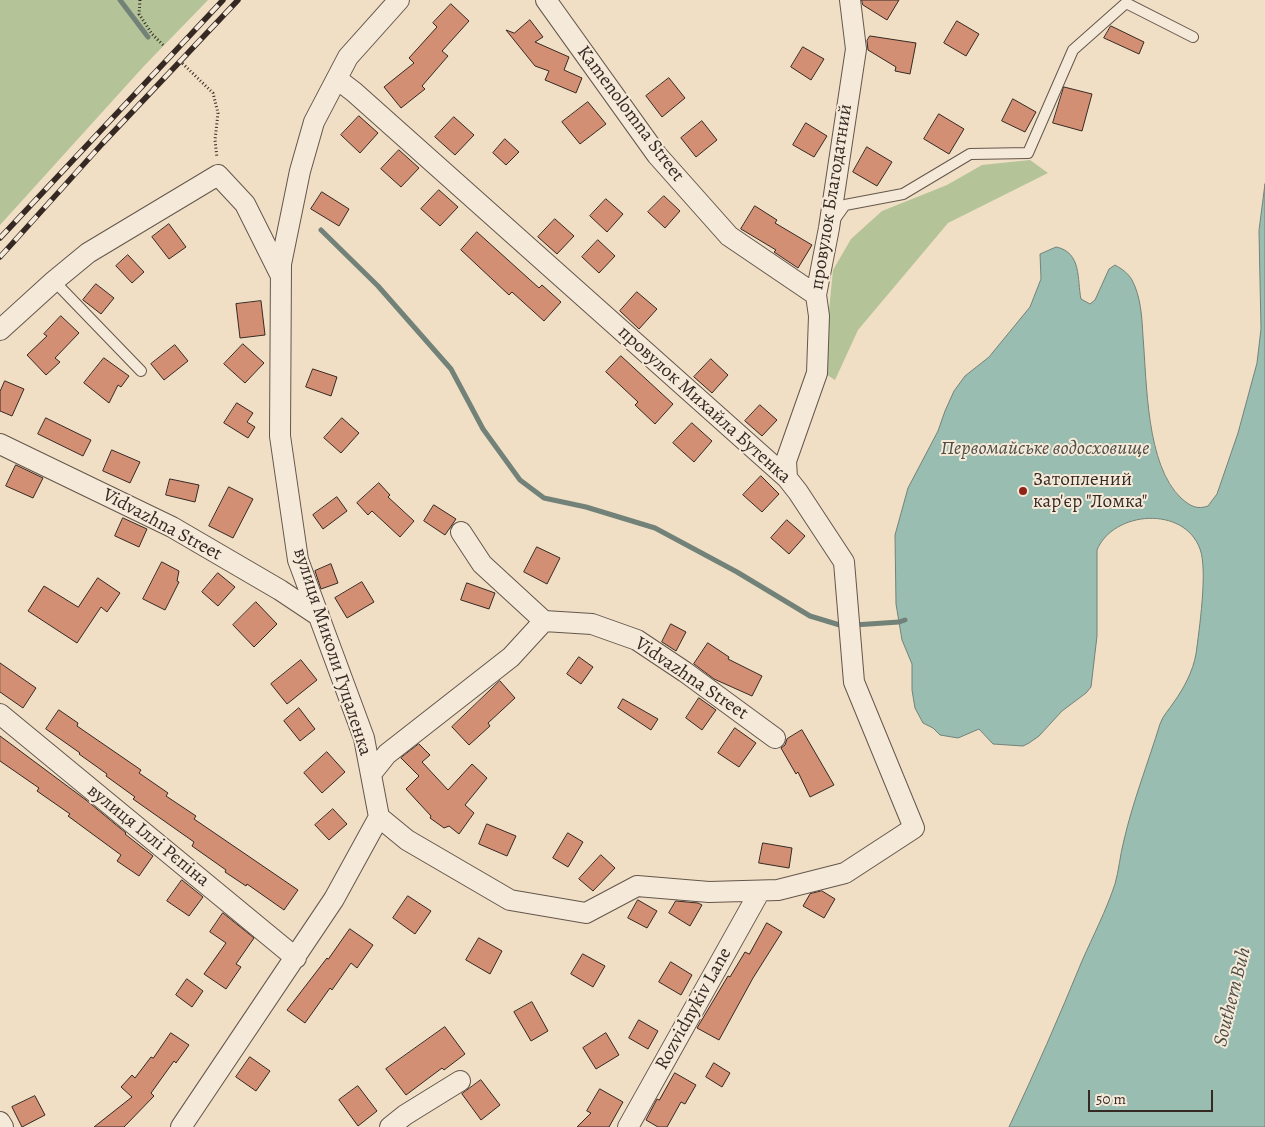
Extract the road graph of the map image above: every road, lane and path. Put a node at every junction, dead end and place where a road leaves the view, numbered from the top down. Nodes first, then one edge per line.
1 (140, 0) edge
2 (399, 0) edge
3 (546, 0) edge
4 (850, 0) edge
5 (1193, 37) dead end
6 (164, 46) dead end
7 (180, 62) dead end
8 (337, 79) junction
9 (218, 174) junction
10 (829, 228) junction
11 (281, 276) junction
12 (54, 281) junction
13 (816, 294) junction
14 (0, 330) edge
15 (142, 371) dead end
16 (0, 444) edge
17 (787, 478) junction
18 (461, 532) dead end
19 (319, 616) junction
20 (544, 621) junction
21 (0, 714) edge
22 (775, 738) dead end
23 (371, 774) junction
24 (379, 817) junction
25 (760, 891) junction
26 (296, 958) junction
27 (460, 1081) dead end
28 (0, 1122) edge
29 (3, 1127) edge
30 (181, 1127) edge
31 (390, 1127) edge
32 (628, 1127) edge

1 - 6 path
2 - 8 street, вулиця Миколи Гуцаленка
3 - 13 street, Kamenolomna Street
4 - 10 street, провулок Благодатний
5 - 10 lane
7 - 9 path
8 - 11 street, вулиця Миколи Гуцаленка
8 - 17 street, провулок Михайла Бутенка
9 - 11 street
9 - 12 street
10 - 13 street, провулок Благодатний
11 - 19 street, вулиця Миколи Гуцаленка
12 - 14 street
12 - 15 lane
13 - 17 street, провулок Благодатний
16 - 19 street, Vidvazhna Street
17 - 25 street, провулок Михайла Бутенка
18 - 20 street
19 - 23 street, вулиця Миколи Гуцаленка
20 - 22 street, Vidvazhna Street
20 - 23 street
21 - 26 street, вулиця Іллі Рєпіна
23 - 24 street, вулиця Миколи Гуцаленка
24 - 25 street
24 - 26 street
25 - 32 street, Rozvidnykiv Lane
26 - 30 street
27 - 31 street
28 - 29 street

